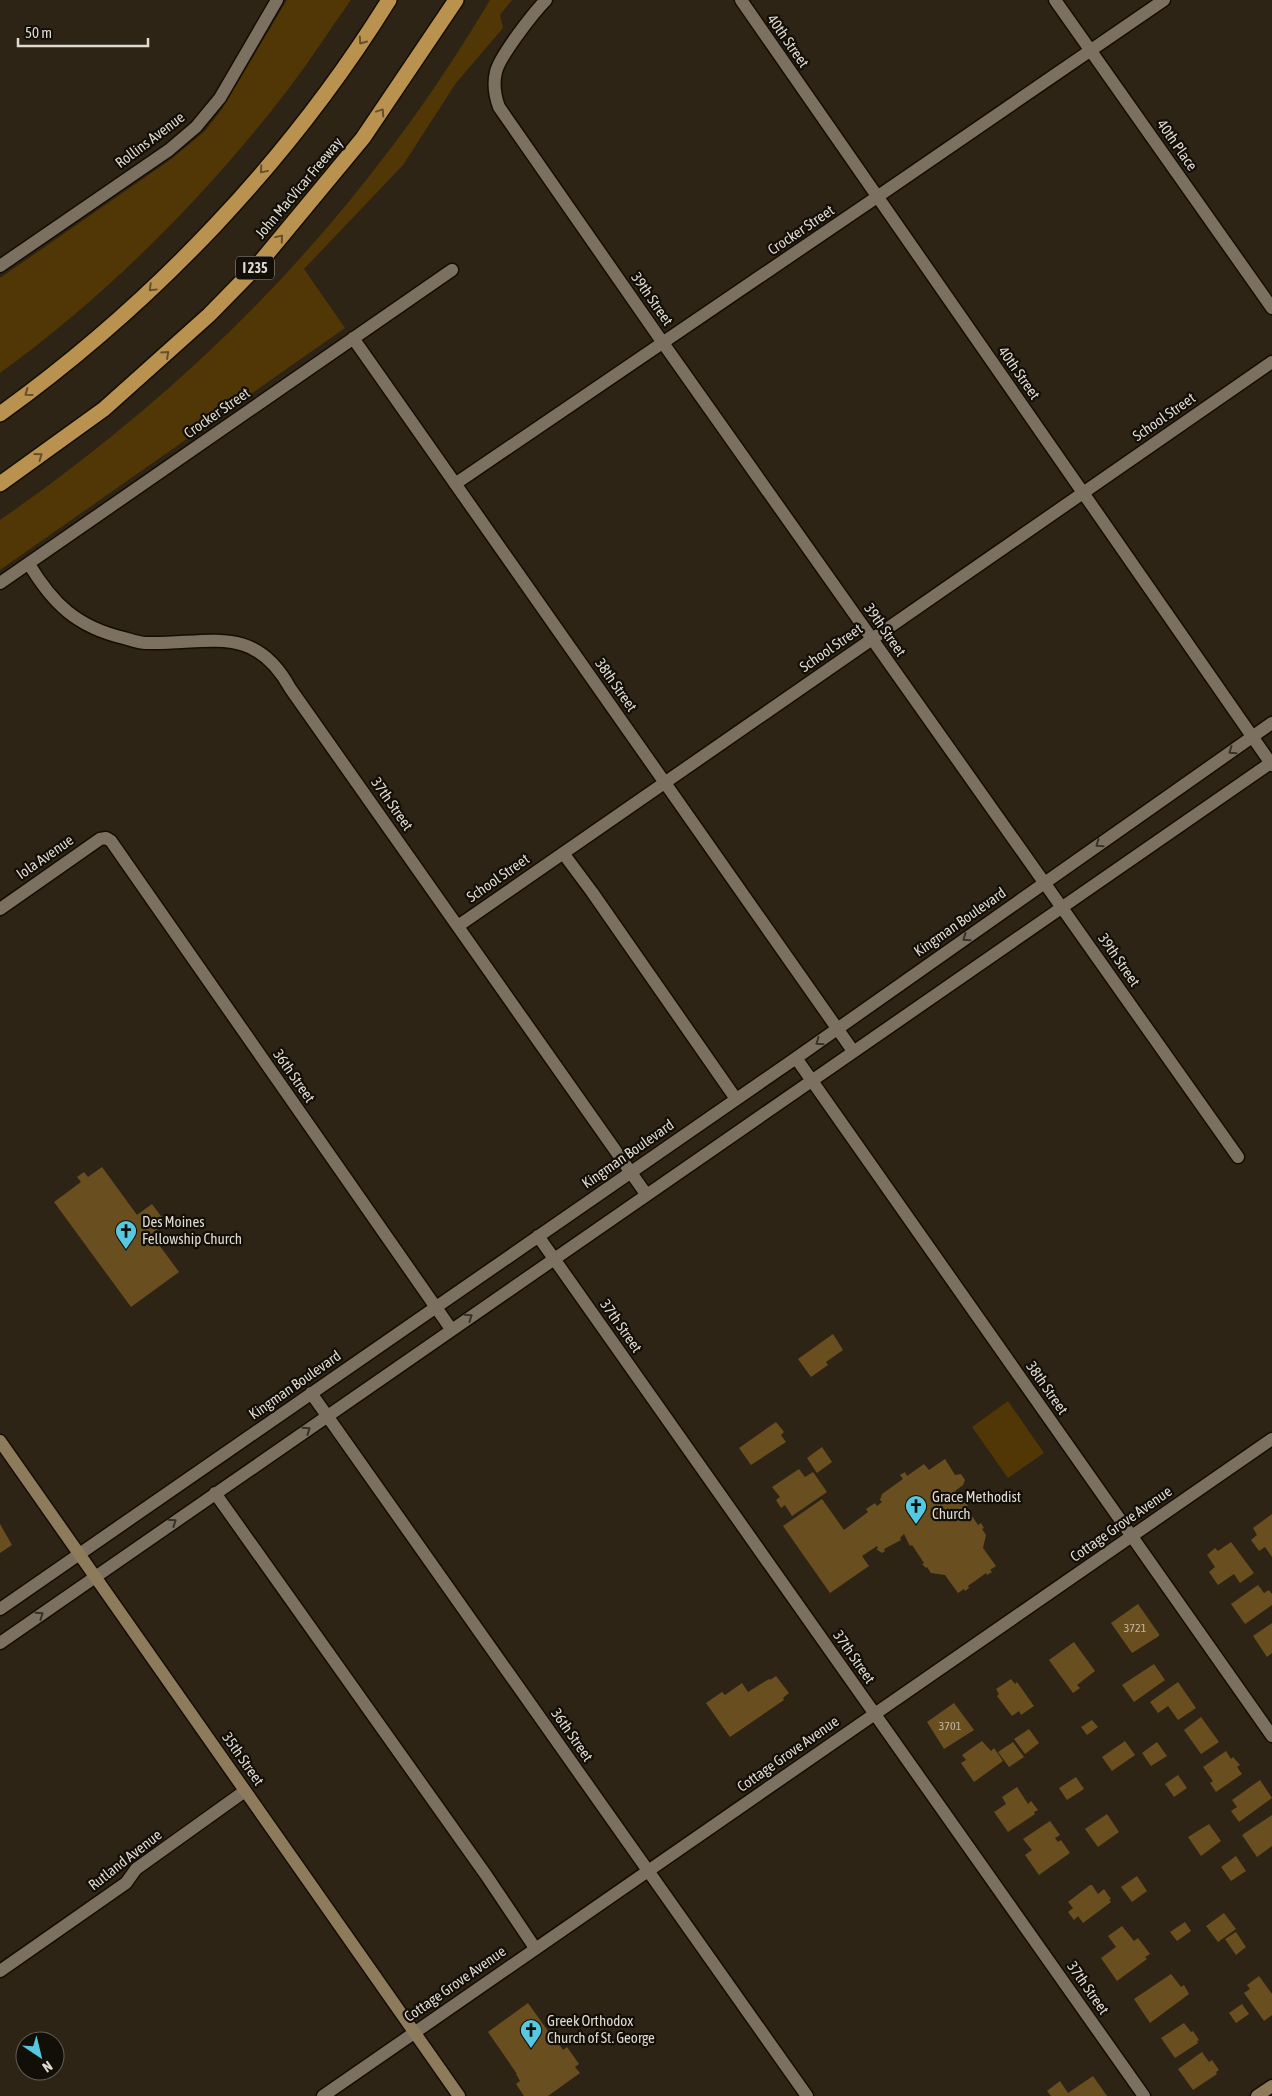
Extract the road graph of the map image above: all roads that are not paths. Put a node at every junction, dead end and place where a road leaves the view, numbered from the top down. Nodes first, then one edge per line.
1 (277, 0) edge
2 (389, 0) edge
3 (456, 0) edge
4 (546, 0) edge
5 (740, 0) edge
6 (1055, 0) edge
7 (1164, 0) edge
8 (1090, 51) junction
9 (877, 198) junction
10 (0, 266) edge
11 (452, 270) dead end
12 (1272, 308) edge
13 (353, 338) junction
14 (662, 343) junction
15 (1272, 362) edge
16 (0, 414) edge
17 (0, 484) edge
18 (455, 484) junction
19 (1083, 493) junction
20 (29, 564) junction
21 (0, 584) edge
22 (872, 639) junction
23 (1272, 723) edge
24 (1252, 736) junction
25 (1272, 763) edge
26 (665, 783) junction
27 (111, 841) joint
28 (562, 854) junction
29 (1044, 882) junction
30 (1062, 907) junction
31 (0, 909) edge
32 (458, 926) junction
33 (838, 1029) junction
34 (854, 1051) junction
35 (796, 1058) junction
36 (811, 1080) junction
37 (736, 1099) junction
38 (1238, 1157) dead end
39 (631, 1172) junction
40 (646, 1194) junction
41 (538, 1236) junction
42 (553, 1258) junction
43 (436, 1307) junction
44 (451, 1329) junction
45 (311, 1393) junction
46 (327, 1416) junction
47 (1272, 1439) edge
48 (0, 1441) edge
49 (215, 1493) junction
50 (1132, 1536) junction
51 (79, 1554) junction
52 (95, 1576) junction
53 (0, 1609) edge
54 (0, 1643) edge
55 (875, 1714) junction
56 (1272, 1736) edge
57 (245, 1791) junction
58 (647, 1871) junction
59 (535, 1948) junction
60 (0, 1971) edge
61 (414, 2032) junction
62 (1272, 2086) edge
63 (323, 2096) edge
64 (459, 2096) edge
65 (807, 2096) edge
66 (1144, 2096) edge
67 (1257, 2096) edge

1 - 10 street, Rollins Avenue
2 -> 16 highway
17 -> 3 highway, John MacVicar Freeway / I 235
4 - 14 street, 39th Street
5 - 9 street, 40th Street
6 - 8 street, 40th Place
7 - 8 street, Crocker Street
8 - 9 street, Crocker Street
8 - 12 street, 40th Place
9 - 14 street, Crocker Street
9 - 19 street, 40th Street
11 - 13 street, Crocker Street
13 - 18 street, 38th Street
13 - 20 street, Crocker Street
14 - 18 street, Crocker Street
14 - 22 street, 39th Street
15 - 19 street, School Street
18 - 26 street, 38th Street
19 - 22 street, School Street
19 - 24 street, 40th Street
20 - 21 street, Crocker Street
20 - 32 street, 37th Street
22 - 26 street, School Street
22 - 29 street, 39th Street
23 - 24 street, Kingman Boulevard
24 - 25 street, 40th Street
24 -> 29 street, Kingman Boulevard
25 - 30 street
26 - 28 street, School Street
26 - 33 street, 38th Street
27 - 31 street, Iola Avenue
27 - 43 street, 36th Street
28 - 32 street, School Street
28 - 37 street
29 - 30 street, 39th Street
29 -> 33 street, Kingman Boulevard
30 - 34 street
30 - 38 street, 39th Street
32 - 39 street, 37th Street
33 - 34 street, 38th Street
33 -> 35 street, Kingman Boulevard
34 - 36 street
35 - 36 street, 38th Street
35 - 37 street, Kingman Boulevard
36 - 40 street
36 - 50 street, 38th Street
37 - 39 street, Kingman Boulevard
39 - 40 street, 37th Street
39 - 41 street, Kingman Boulevard
40 - 42 street
41 - 42 street, 37th Street
41 - 43 street, Kingman Boulevard
44 -> 42 street
42 - 55 street, 37th Street
43 - 44 street, 36th Street
43 - 45 street, Kingman Boulevard
44 - 46 street
45 - 46 street, 36th Street
45 - 51 street, Kingman Boulevard
49 -> 46 street
46 - 58 street, 36th Street
47 - 50 street, Cottage Grove Avenue
48 - 51 street, 35th Street
52 -> 49 street
49 - 59 street
50 - 55 street, Cottage Grove Avenue
50 - 56 street, 38th Street
51 - 52 street, 35th Street
51 - 53 street, Kingman Boulevard
54 -> 52 street
52 - 57 street, 35th Street
55 - 58 street, Cottage Grove Avenue
55 - 66 street, 37th Street
57 - 60 street, Rutland Avenue
57 - 61 street, 35th Street
58 - 59 street, Cottage Grove Avenue
58 - 65 street, 36th Street
59 - 61 street, Cottage Grove Avenue
61 - 63 street, Cottage Grove Avenue
61 - 64 street, 35th Street
62 - 67 street

